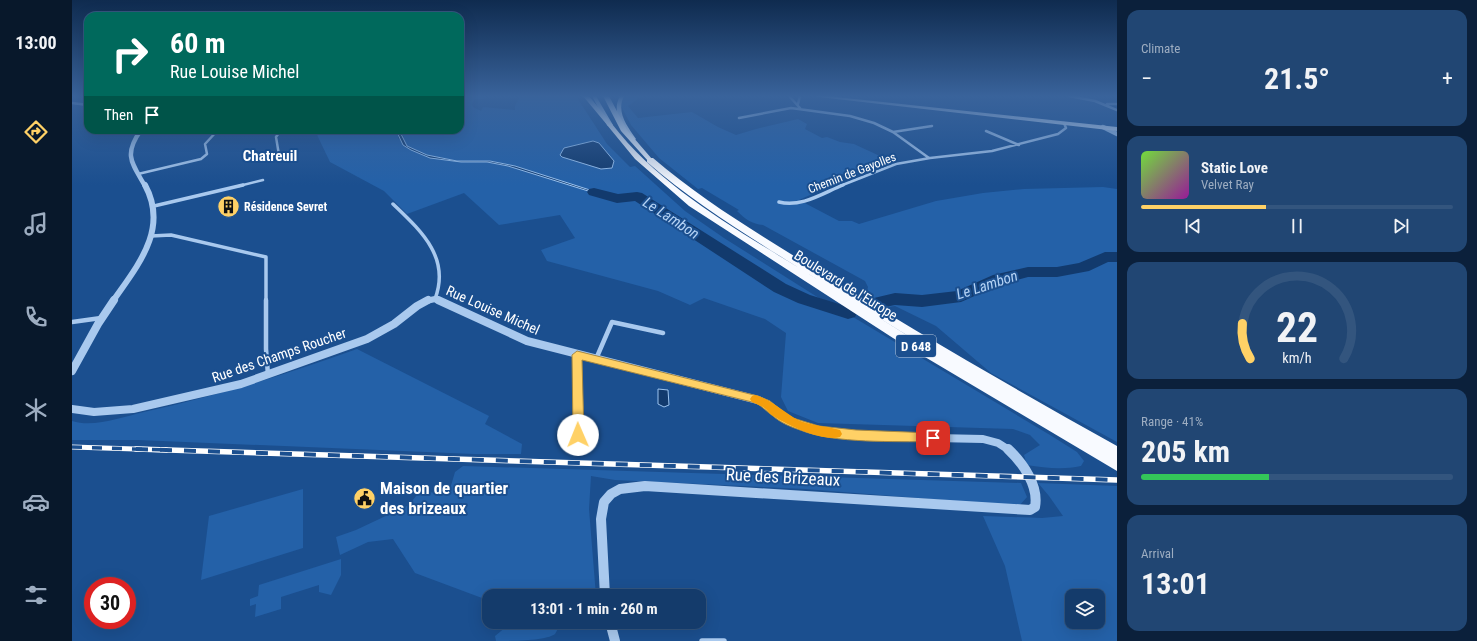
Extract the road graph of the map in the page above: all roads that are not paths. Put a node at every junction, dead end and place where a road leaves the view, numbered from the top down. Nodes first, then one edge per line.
1 (611, 126) edge
2 (621, 126) edge
3 (625, 126) edge
4 (880, 126) edge
5 (932, 126) dead end
6 (1065, 126) edge
7 (1092, 126) edge
8 (1103, 127) junction
9 (1117, 129) edge
10 (986, 131) dead end
11 (893, 132) junction
12 (138, 134) edge
13 (214, 134) edge
14 (278, 134) edge
15 (1117, 134) edge
16 (1020, 145) junction
17 (279, 155) dead end
18 (930, 158) junction
19 (650, 160) junction
20 (138, 174) junction
21 (262, 180) dead end
22 (778, 202) dead end
23 (393, 204) dead end
24 (154, 206) junction
25 (151, 236) junction
26 (435, 299) junction
27 (102, 318) junction
28 (72, 322) edge
29 (663, 333) dead end
30 (577, 355) junction
31 (596, 360) junction
32 (72, 371) edge
33 (268, 376) junction
34 (72, 409) edge
35 (578, 435) dead end
36 (1117, 452) edge
37 (1117, 465) edge
38 (1034, 486) joint
39 (605, 589) edge
40 (612, 629) edge
41 (616, 641) edge
42 (702, 641) edge
43 (724, 641) edge

1 - 37 highway, Boulevard de l'Europe / D 648
2 - 19 main road, Boulevard de l'Europe / D 648
3 - 19 main road
4 - 11 street
5 - 11 street
6 - 16 street, Chemin de Gayolles
7 - 8 main road
8 - 9 main road
8 - 15 street
10 - 16 street
11 - 18 street
12 - 20 street
13 - 20 street
14 - 17 street
16 - 18 street, Chemin de Gayolles
18 - 22 street, Chemin de Gayolles
19 - 36 highway, Boulevard de l'Europe / D 648
20 - 24 street
21 - 24 street
23 - 26 street, Rue Louise Michel
24 - 25 street
25 - 27 street
25 - 33 street
26 - 30 street, Rue Louise Michel
26 - 33 street, Rue des Champs Roucher
27 - 28 street
27 - 32 street
29 - 31 street
30 - 31 street, Rue Louise Michel
30 - 35 street
31 - 38 street, Rue Louise Michel
33 - 34 street, Rue des Champs Roucher
38 - 39 street, Rue des Brizeaux
40 - 41 street
42 - 43 street

